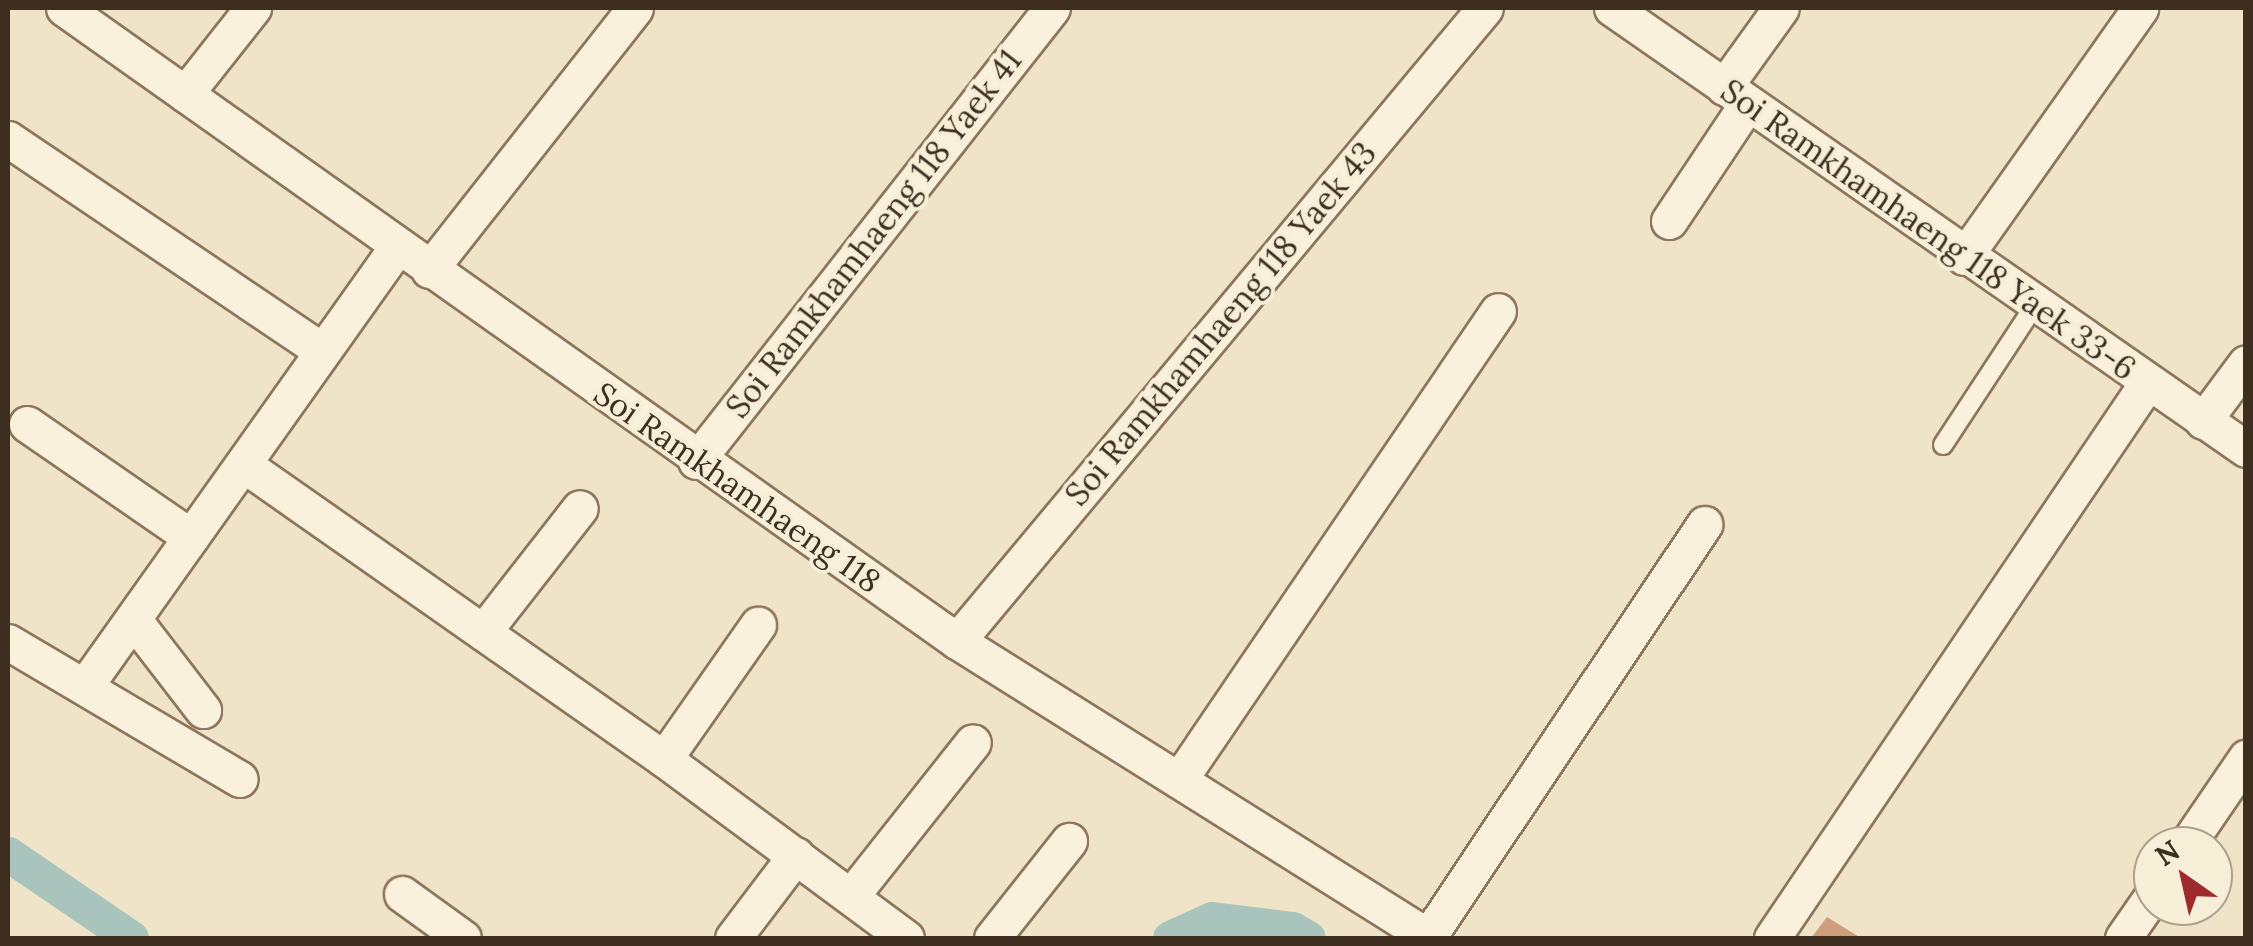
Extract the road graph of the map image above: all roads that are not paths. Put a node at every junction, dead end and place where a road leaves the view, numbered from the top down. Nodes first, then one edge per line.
1 (64, 8) edge
2 (252, 8) edge
3 (635, 8) edge
4 (1052, 8) edge
5 (1485, 8) edge
6 (1612, 8) edge
7 (1782, 8) edge
8 (2140, 8) edge
9 (185, 94) junction
10 (1735, 96) junction
11 (8, 139) edge
12 (1668, 221) dead end
13 (397, 247) junction
14 (1964, 257) junction
15 (430, 270) junction
16 (2035, 306) junction
17 (1498, 311) dead end
18 (321, 350) junction
19 (2246, 363) edge
20 (2148, 383) junction
21 (2203, 421) junction
22 (28, 424) dead end
23 (1943, 446) dead end
24 (2246, 449) edge
25 (696, 461) junction
26 (243, 464) junction
27 (580, 508) dead end
28 (1704, 524) dead end
29 (190, 537) junction
30 (133, 619) junction
31 (758, 625) dead end
32 (483, 632) junction
33 (957, 641) junction
34 (8, 642) edge
35 (85, 686) junction
36 (203, 710) dead end
37 (973, 742) dead end
38 (2246, 758) edge
39 (664, 760) junction
40 (240, 779) dead end
41 (1179, 780) junction
42 (2200, 826) edge
43 (1069, 840) dead end
44 (796, 855) junction
45 (402, 894) dead end
46 (851, 896) junction
47 (463, 938) edge
48 (734, 938) edge
49 (906, 938) edge
50 (992, 938) edge
51 (1429, 938) edge
52 (1772, 938) edge

1 - 9 street, Soi Ramkhamhaeng 118
2 - 9 street
3 - 15 street
4 - 25 street, Soi Ramkhamhaeng 118 Yaek 41
5 - 33 street, Soi Ramkhamhaeng 118 Yaek 43
6 - 10 street, Soi Ramkhamhaeng 118 Yaek 33-6
7 - 10 street
8 - 14 street
9 - 13 street, Soi Ramkhamhaeng 118
10 - 12 street
10 - 14 street, Soi Ramkhamhaeng 118 Yaek 33-6
11 - 18 street
13 - 15 street, Soi Ramkhamhaeng 118
13 - 18 street
14 - 16 street, Soi Ramkhamhaeng 118 Yaek 33-6
15 - 25 street, Soi Ramkhamhaeng 118
16 - 20 street, Soi Ramkhamhaeng 118 Yaek 33-6
16 - 23 lane
17 - 41 street
18 - 26 street
19 - 21 street
20 - 21 street, Soi Ramkhamhaeng 118 Yaek 33-6
20 - 52 street
21 - 24 street, Soi Ramkhamhaeng 118 Yaek 33-6
22 - 29 street
25 - 33 street, Soi Ramkhamhaeng 118
26 - 29 street
26 - 32 street
27 - 32 street
28 - 51 street
29 - 30 street
30 - 35 street
30 - 36 street
31 - 39 street
32 - 39 street
33 - 41 street, Soi Ramkhamhaeng 118
34 - 35 street
35 - 40 street
37 - 46 street
38 - 42 street
39 - 44 street
41 - 51 street, Soi Ramkhamhaeng 118
43 - 50 street
44 - 46 street
44 - 48 street
45 - 47 street
46 - 49 street

